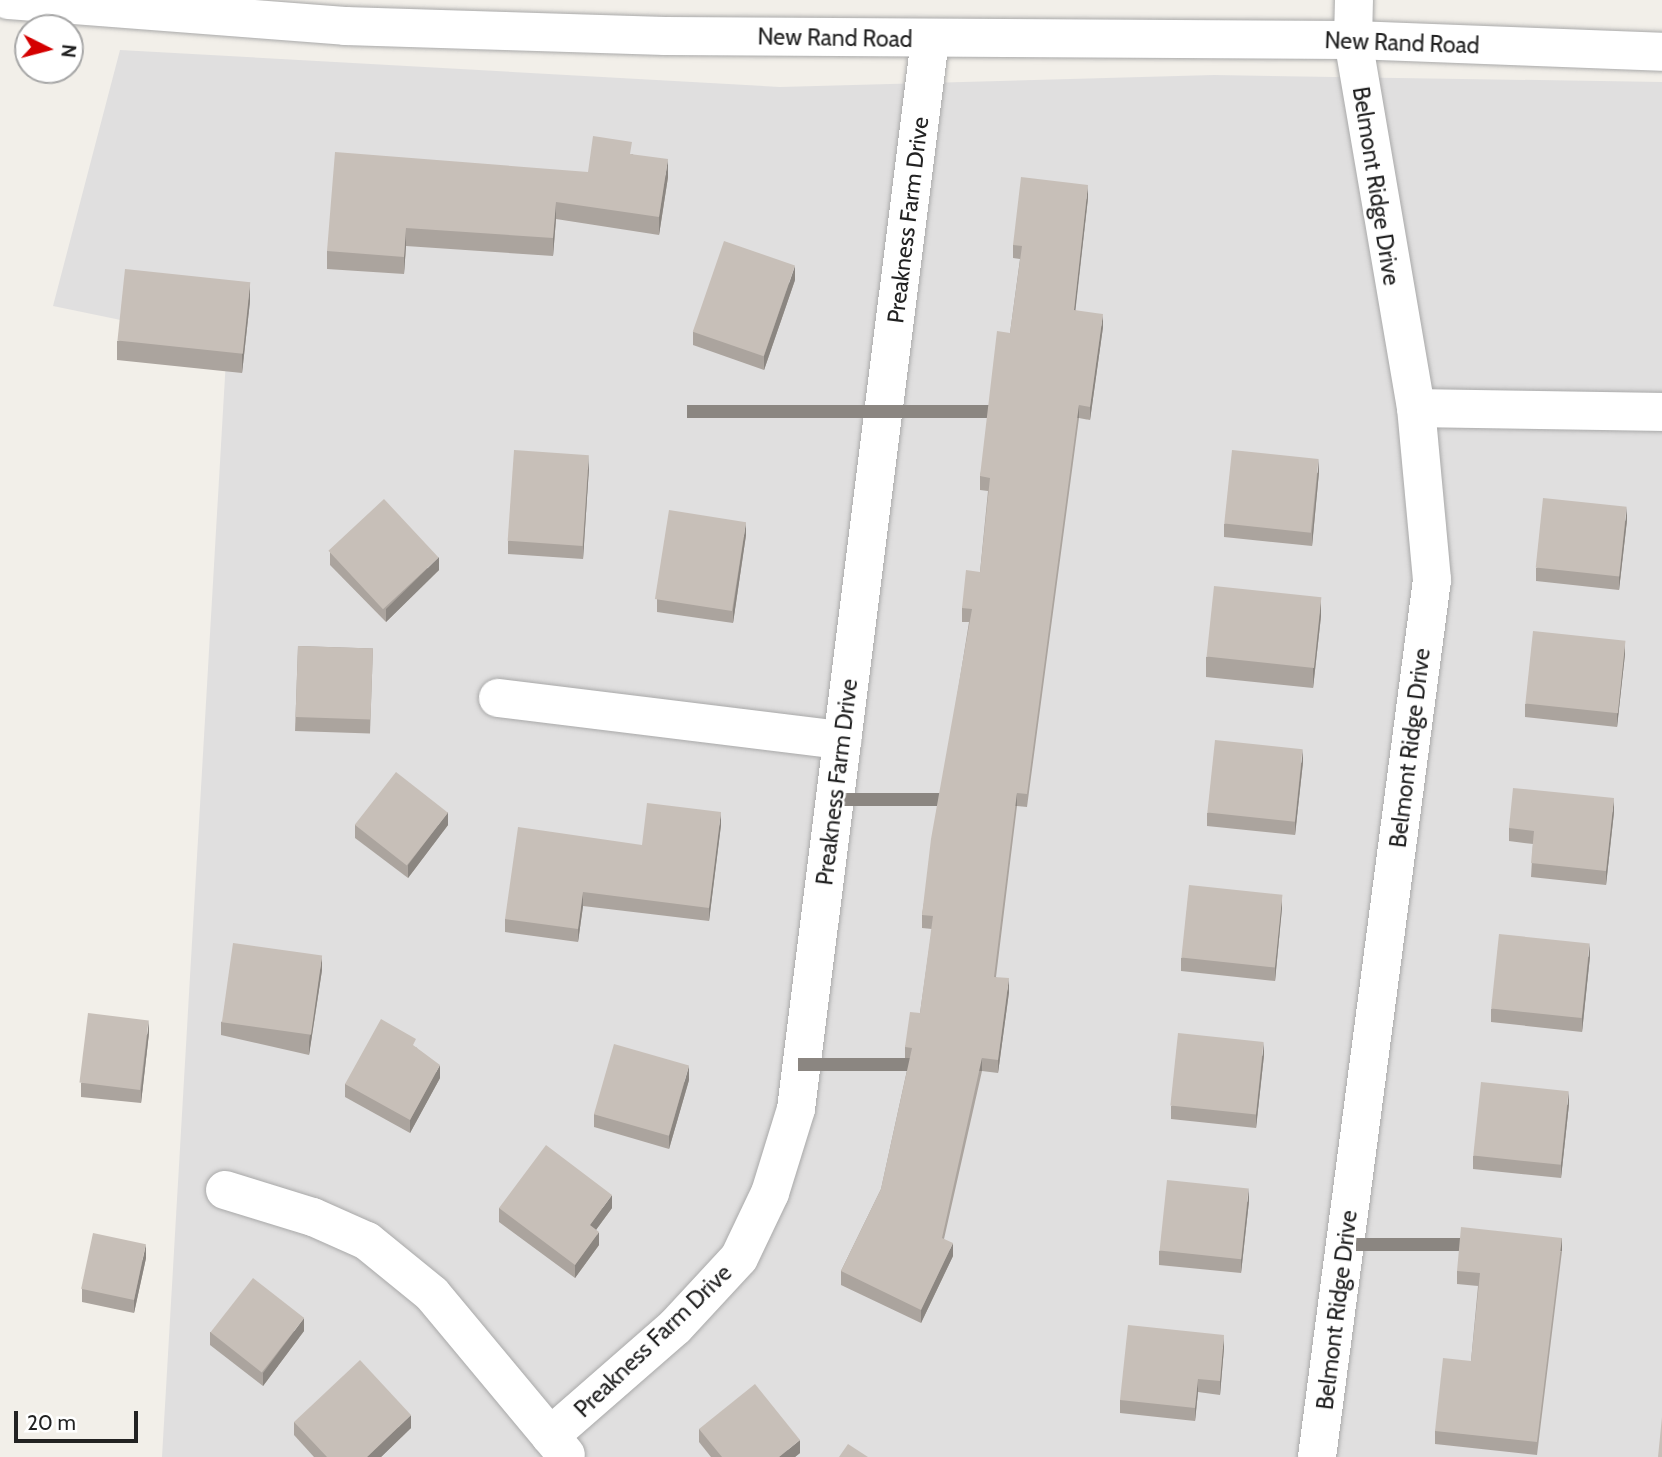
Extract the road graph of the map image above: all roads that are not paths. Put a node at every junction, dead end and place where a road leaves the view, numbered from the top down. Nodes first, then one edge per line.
1 (8, 0) edge
2 (1354, 0) edge
3 (930, 39) junction
4 (1353, 40) junction
5 (1662, 52) edge
6 (1416, 408) junction
7 (1662, 412) edge
8 (498, 698) dead end
9 (842, 740) junction
10 (225, 1191) dead end
11 (559, 1447) edge
12 (1317, 1457) edge

1 - 3 street, New Rand Road
2 - 4 street, Belmont Ridge Drive
3 - 4 street, New Rand Road
3 - 9 street, Preakness Farm Drive
4 - 5 street, New Rand Road
4 - 6 street, Belmont Ridge Drive
6 - 7 street
6 - 12 street, Belmont Ridge Drive
8 - 9 street
9 - 11 street, Preakness Farm Drive
10 - 11 street

